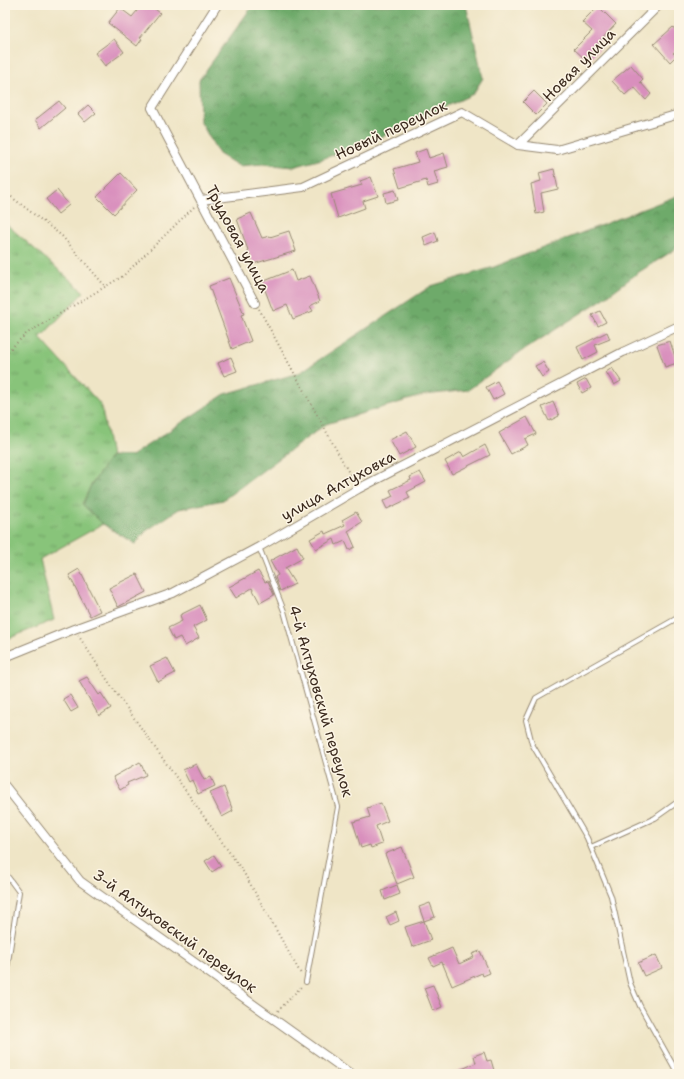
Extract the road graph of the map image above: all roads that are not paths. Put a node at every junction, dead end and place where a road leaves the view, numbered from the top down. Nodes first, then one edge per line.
1 (217, 5) edge
2 (659, 5) edge
3 (679, 114) edge
4 (518, 145) junction
5 (201, 200) junction
6 (255, 303) road end
7 (679, 326) edge
8 (259, 547) junction
9 (679, 617) edge
10 (5, 657) edge
11 (5, 786) edge
12 (679, 801) edge
13 (591, 847) junction
14 (5, 873) edge
15 (5, 981) edge
16 (306, 982) road end
17 (351, 1074) edge
18 (678, 1074) edge

1 - 5 street, Трудовая улица
2 - 4 street, Новая улица
3 - 4 street, Новый переулок
4 - 5 street, Новый переулок
5 - 6 street, Трудовая улица
7 - 8 street, улица Алтуховка
8 - 10 street, улица Алтуховка
8 - 16 lane, 4-й Алтуховский переулок
9 - 13 lane
11 - 17 street, 3-й Алтуховский переулок
12 - 13 lane
13 - 18 lane
14 - 15 lane

